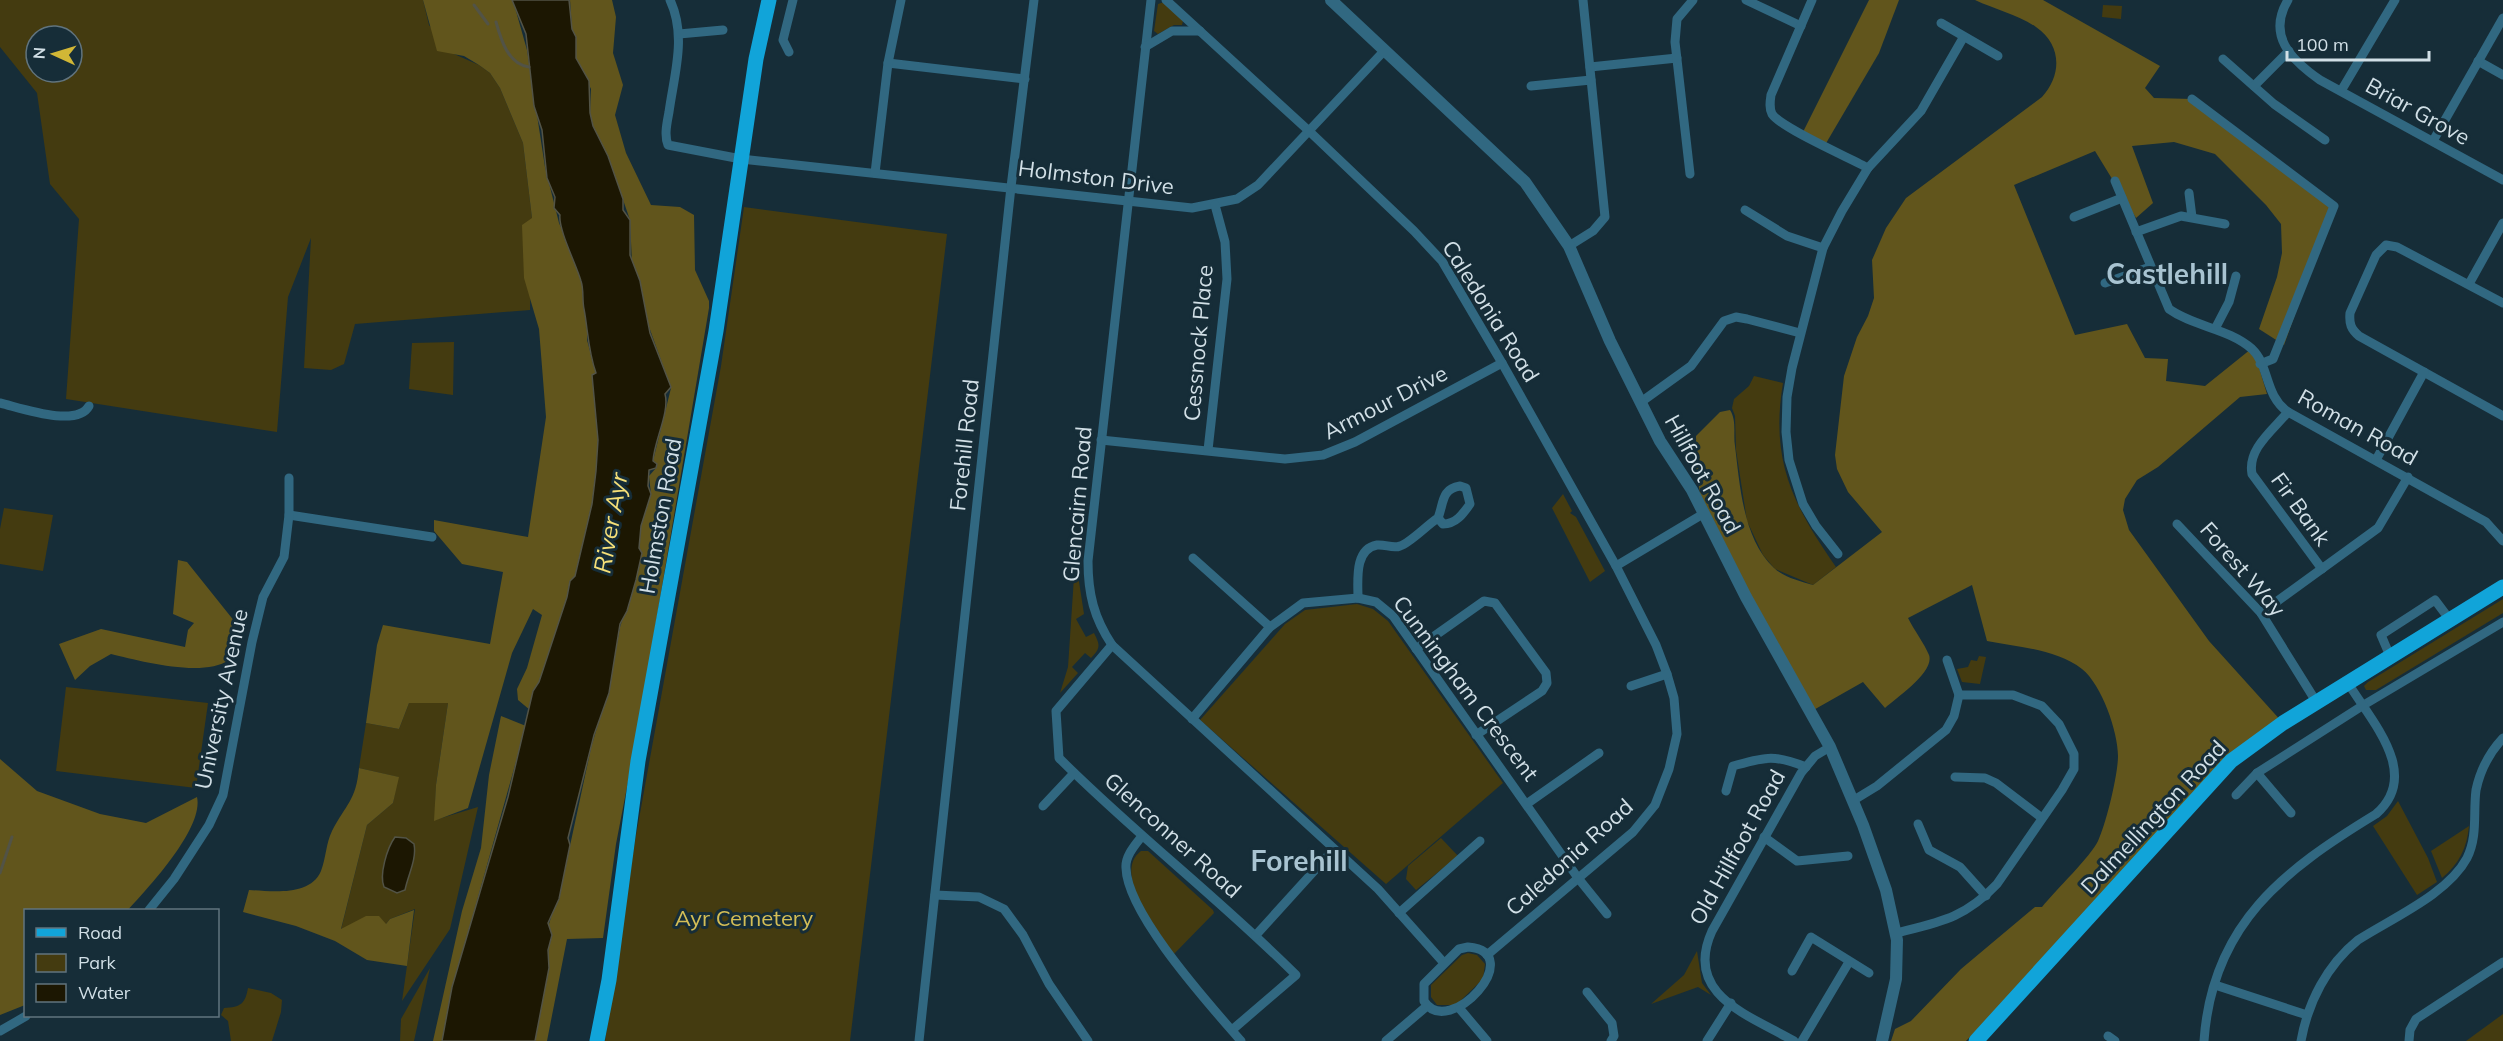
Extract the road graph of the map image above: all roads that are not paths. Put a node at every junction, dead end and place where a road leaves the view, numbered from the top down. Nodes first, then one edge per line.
1 (670, 0) edge
2 (769, 0) edge
3 (792, 0) edge
4 (901, 0) edge
5 (1034, 0) edge
6 (1151, 0) edge
7 (1166, 0) edge
8 (1331, 0) edge
9 (1583, 0) edge
10 (1693, 0) edge
11 (1746, 0) edge
12 (1812, 0) edge
13 (2288, 0) edge
14 (2395, 0) edge
15 (2503, 18) edge
16 (1941, 23) dead end
17 (1800, 26) junction
18 (723, 30) dead end
19 (1200, 31) junction
20 (679, 34) junction
21 (1963, 38) junction
22 (1145, 47) junction
23 (1384, 51) junction
24 (2289, 51) junction
25 (789, 52) dead end
26 (1998, 56) dead end
27 (1677, 58) junction
28 (2223, 59) dead end
29 (2478, 61) junction
30 (888, 63) junction
31 (1590, 66) junction
32 (2503, 75) edge
33 (1025, 79) junction
34 (1591, 80) junction
35 (1531, 86) dead end
36 (2254, 86) junction
37 (2341, 91) junction
38 (2192, 99) dead end
39 (1309, 131) junction
40 (2325, 140) dead end
41 (2433, 141) junction
42 (741, 159) junction
43 (1868, 168) junction
44 (875, 173) junction
45 (1690, 174) dead end
46 (2503, 180) edge
47 (2115, 181) dead end
48 (1011, 187) junction
49 (2189, 194) dead end
50 (2122, 198) junction
51 (1128, 200) junction
52 (1215, 206) junction
53 (1745, 210) dead end
54 (2074, 217) dead end
55 (2192, 217) junction
56 (2503, 223) edge
57 (2225, 224) dead end
58 (2136, 232) junction
59 (1569, 246) junction
60 (1823, 248) junction
61 (2150, 267) junction
62 (2236, 276) dead end
63 (2105, 283) dead end
64 (2469, 284) junction
65 (2503, 303) edge
66 (2216, 327) junction
67 (1800, 333) junction
68 (1502, 363) junction
69 (2260, 364) junction
70 (2424, 372) junction
71 (1641, 402) junction
72 (0, 403) edge
73 (89, 406) dead end
74 (2289, 412) junction
75 (2503, 416) edge
76 (1101, 440) junction
77 (1208, 450) junction
78 (2376, 460) junction
79 (2408, 477) junction
80 (289, 478) dead end
81 (1703, 514) junction
82 (289, 515) junction
83 (1438, 518) dead end
84 (2177, 524) dead end
85 (432, 537) dead end
86 (2503, 541) edge
87 (1838, 554) dead end
88 (1193, 558) dead end
89 (1616, 566) junction
90 (2322, 569) junction
91 (2503, 587) edge
92 (1358, 598) junction
93 (2261, 613) junction
94 (2450, 620) junction
95 (2503, 622) edge
96 (1270, 627) junction
97 (1112, 645) junction
98 (1416, 650) junction
99 (2390, 656) junction
100 (1947, 660) dead end
101 (1667, 674) junction
102 (2348, 683) junction
103 (1630, 686) dead end
104 (1959, 694) junction
105 (2317, 703) junction
106 (2362, 706) junction
107 (1192, 719) junction
108 (1476, 735) junction
109 (2503, 738) edge
110 (1830, 747) junction
111 (1599, 753) dead end
112 (1806, 767) junction
113 (1074, 773) junction
114 (2257, 773) junction
115 (1955, 777) dead end
116 (1982, 778) junction
117 (1726, 790) dead end
118 (1982, 790) dead end
119 (2236, 795) dead end
120 (1854, 800) junction
121 (1528, 803) junction
122 (1043, 806) dead end
123 (2291, 813) dead end
124 (2042, 818) junction
125 (1918, 824) dead end
126 (1142, 836) junction
127 (1764, 837) junction
128 (1480, 841) dead end
129 (1334, 849) junction
130 (1848, 856) dead end
131 (1830, 857) junction
132 (1832, 868) dead end
133 (1578, 878) junction
134 (935, 895) junction
135 (1986, 896) junction
136 (150, 909) edge
137 (1399, 913) junction
138 (1607, 914) dead end
139 (1896, 933) junction
140 (1256, 935) junction
141 (1487, 955) junction
142 (1849, 962) junction
143 (2503, 962) edge
144 (1444, 963) junction
145 (1792, 971) dead end
146 (1869, 973) dead end
147 (2215, 985) junction
148 (1587, 992) dead end
149 (1731, 1003) junction
150 (1427, 1006) junction
151 (1460, 1009) junction
152 (2307, 1015) junction
153 (24, 1017) edge
154 (1232, 1030) junction
155 (0, 1031) edge
156 (597, 1041) edge
157 (919, 1041) edge
158 (1088, 1041) edge
159 (1241, 1041) edge
160 (1386, 1041) edge
161 (1487, 1041) edge
162 (1611, 1041) edge
163 (1707, 1041) edge
164 (1794, 1041) edge
165 (1802, 1041) edge
166 (1882, 1041) edge
167 (1976, 1041) edge
168 (2204, 1041) edge
169 (2301, 1041) edge
170 (2409, 1041) edge

1 - 20 street
2 - 42 main road, Holmston Road
3 - 25 street
4 - 30 street
5 - 33 street, Forehill Road
6 - 22 street, Glencairn Road
7 - 19 street, Caledonia Road
8 - 23 street, Hillfoot Road
9 - 31 street
10 - 27 street
11 - 17 street
12 - 17 street
13 - 24 street, Briar Grove
14 - 37 street
15 - 29 street
16 - 21 street
17 - 43 street
18 - 20 street
19 - 22 street
19 - 39 street, Caledonia Road
20 - 42 street, Holmston Drive
21 - 26 street
21 - 43 street
22 - 51 street, Glencairn Road
23 - 39 street, Holmston Drive
23 - 59 street, Hillfoot Road
24 - 36 street
24 - 37 street, Briar Grove
27 - 31 street
27 - 45 street
28 - 36 street
29 - 32 street
29 - 41 street
30 - 33 street
30 - 44 street
31 - 34 street
33 - 48 street, Forehill Road
34 - 35 street
34 - 59 street
36 - 40 street
37 - 41 street, Briar Grove
38 - 69 street
39 - 52 street, Holmston Drive
39 - 68 street, Caledonia Road
41 - 46 street, Briar Grove
42 - 44 street, Holmston Drive
42 - 156 main road, Holmston Road
43 - 60 street
44 - 48 street, Holmston Drive
47 - 50 street, Roman Road
48 - 51 street, Holmston Drive
48 - 134 street, Forehill Road
49 - 55 street
50 - 54 street
50 - 58 street, Roman Road
51 - 52 street, Holmston Drive
51 - 76 street, Glencairn Road
52 - 77 street, Cessnock Place
53 - 60 street
55 - 57 street
55 - 58 street
56 - 64 street
58 - 61 street, Roman Road
59 - 71 street, Hillfoot Road
60 - 67 street
61 - 63 street
61 - 66 street, Roman Road
62 - 66 street
64 - 65 street
64 - 70 street
66 - 69 street, Roman Road
67 - 71 street
67 - 87 street
68 - 77 street, Armour Drive
68 - 89 street, Caledonia Road
69 - 74 street, Roman Road
70 - 75 street
70 - 78 street
71 - 81 street, Hillfoot Road
72 - 73 street
74 - 78 street, Roman Road
74 - 90 street, Fir Bank
76 - 77 street, Armour Drive
76 - 97 street, Glencairn Road
78 - 79 street, Roman Road
79 - 86 street, Roman Road
79 - 90 street
80 - 82 street, University Avenue
81 - 89 street
81 - 110 street, Hillfoot Road
82 - 85 street
82 - 136 street, University Avenue
83 - 92 street
84 - 93 street, Forest Way
88 - 96 street
89 - 101 street, Caledonia Road
90 - 93 street
91 - 94 main road, Dalmellington Road
92 - 96 street, Cunningham Crescent
92 - 98 street, Cunningham Crescent
93 - 105 street, Forest Way
94 - 99 main road, Dalmellington Road
94 - 99 street
95 - 106 street, Dalmellington Road
96 - 107 street, Cunningham Crescent
97 - 107 street, Glencairn Road
97 - 113 street, Glenconner Road
98 - 108 street, Cunningham Crescent
98 - 108 street
99 - 102 main road, Dalmellington Road
100 - 104 street
101 - 103 street
101 - 133 street, Caledonia Road
102 - 105 main road, Dalmellington Road
102 - 106 street
104 - 120 street
104 - 124 street
105 - 167 main road, Dalmellington Road
106 - 114 street, Dalmellington Road
106 - 147 street
107 - 129 street, Glencairn Road
108 - 121 street, Cunningham Crescent
109 - 152 street
110 - 112 street, Old Hillfoot Road
110 - 120 street, Hillfoot Road
111 - 121 street, Cunningham Crescent
112 - 117 street
112 - 127 street, Old Hillfoot Road
113 - 122 street
113 - 126 street, Glenconner Road
114 - 119 street, Dalmellington Road
114 - 123 street, Dalmellington Road
115 - 116 street
116 - 118 street
116 - 124 street
120 - 139 street, Hillfoot Road
121 - 133 street, Cunningham Crescent
124 - 135 street
125 - 135 street
126 - 140 street, Glenconner Road
126 - 154 street
127 - 131 street
127 - 149 street, Old Hillfoot Road
128 - 137 street
129 - 137 street, Glencairn Road
129 - 140 street
130 - 131 street
131 - 132 street
133 - 138 street, Cunningham Crescent
133 - 141 street, Caledonia Road
134 - 157 street, Forehill Road
134 - 158 street
135 - 139 street
137 - 144 street, Glencairn Road
139 - 166 street, Hillfoot Road
140 - 154 street, Glenconner Road
141 - 144 street
141 - 151 street
142 - 145 street
142 - 146 street
142 - 165 street
143 - 170 street
144 - 150 street
147 - 152 street
147 - 168 street
148 - 162 street
149 - 163 street
149 - 164 street, Old Hillfoot Road
150 - 151 street
150 - 160 street
151 - 161 street
152 - 169 street
153 - 155 street
154 - 159 street

